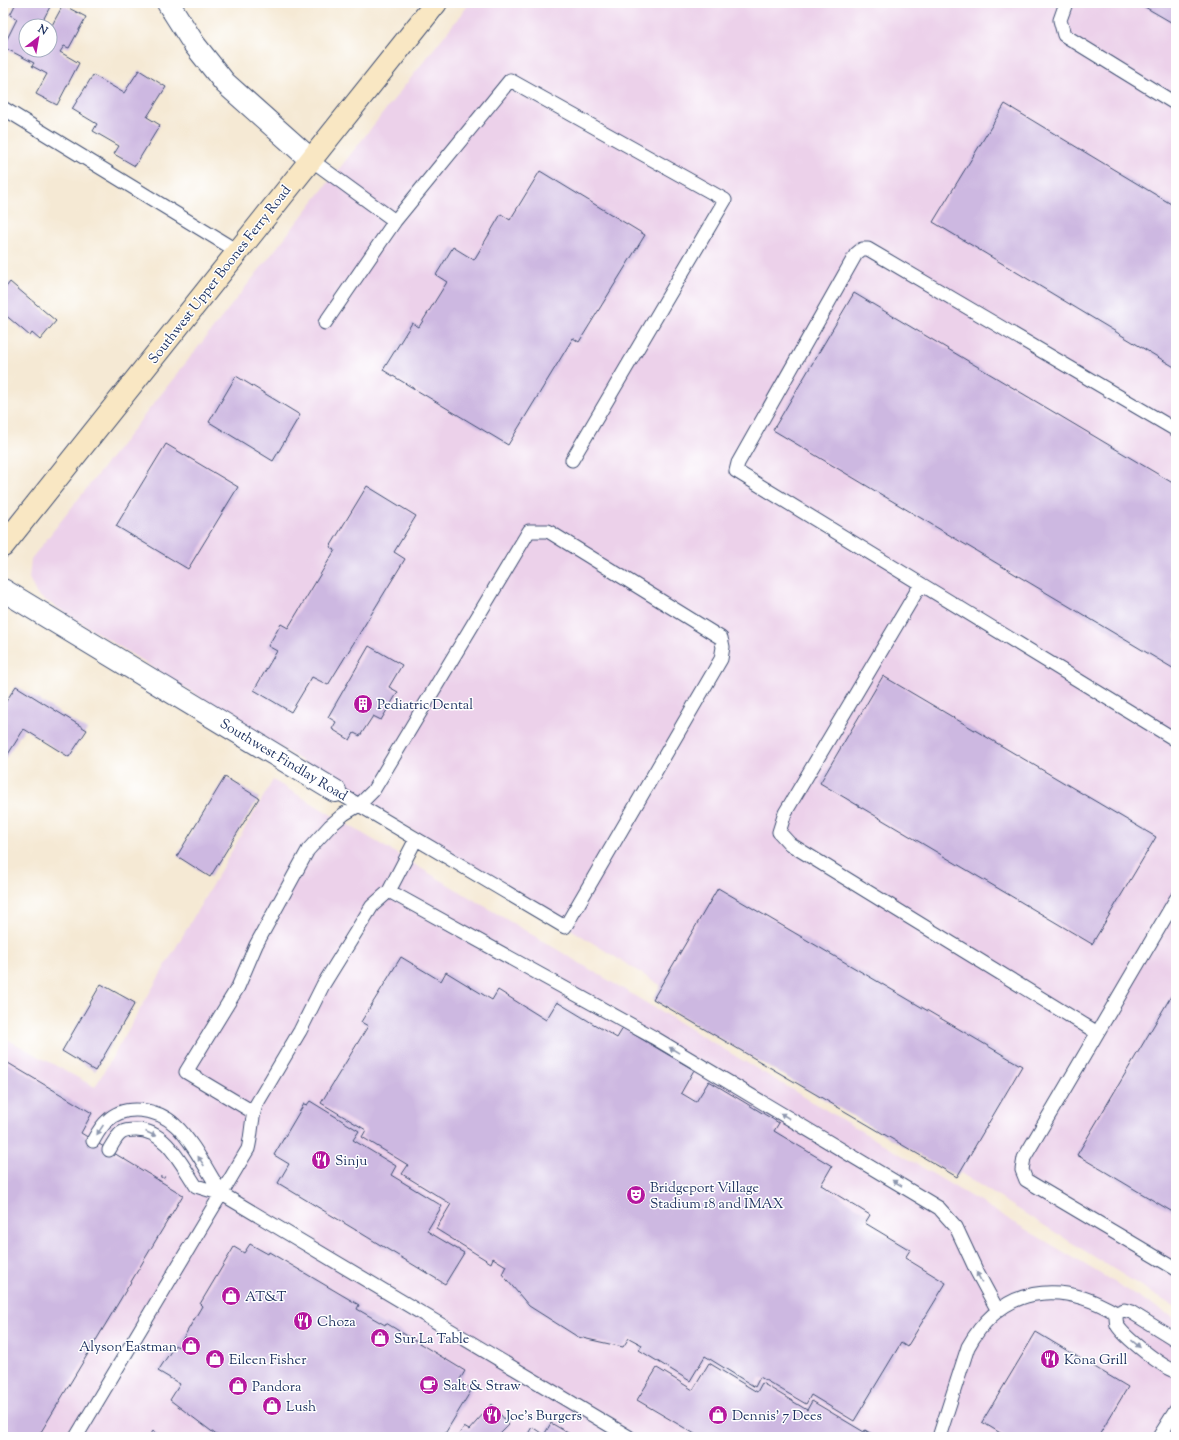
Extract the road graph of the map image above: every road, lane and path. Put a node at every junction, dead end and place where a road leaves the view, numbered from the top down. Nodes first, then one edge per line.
1 (168, 3) edge
2 (436, 3) edge
3 (1066, 3) edge
4 (1176, 104) edge
5 (3, 108) edge
6 (310, 159) junction
7 (395, 221) junction
8 (238, 251) junction
9 (325, 322) dead end
10 (1176, 430) edge
11 (572, 460) dead end
12 (3, 546) edge
13 (921, 584) junction
14 (3, 590) edge
15 (1176, 740) edge
16 (335, 791) joint
17 (359, 805) junction
18 (416, 839) junction
19 (389, 891) junction
20 (1176, 899) edge
21 (1096, 1032) junction
22 (253, 1112) junction
23 (93, 1141) dead end
24 (109, 1150) dead end
25 (222, 1194) junction
26 (1176, 1269) edge
27 (998, 1311) junction
28 (1116, 1313) junction
29 (1176, 1340) edge
30 (1176, 1371) edge
31 (1176, 1410) edge
32 (1166, 1429) edge
33 (76, 1437) edge
34 (629, 1437) edge
35 (939, 1437) edge

1 - 6 street
2 - 6 main road, Southwest Upper Boones Ferry Road
3 - 4 lane
5 - 8 lane
6 - 7 lane
6 - 8 main road, Southwest Upper Boones Ferry Road
7 - 9 lane
7 - 11 lane
8 - 12 main road, Southwest Upper Boones Ferry Road
10 - 13 lane
13 - 15 lane
13 - 21 lane
14 - 16 street, Southwest Findlay Road
16 - 17 lane, Southwest Findlay Road
17 - 18 lane, Southwest Findlay Road
17 - 18 lane, Southwest Findlay Road
17 - 22 lane
18 - 19 lane
19 - 22 lane
27 -> 19 lane
20 - 21 lane
21 - 26 lane
22 - 25 lane
25 -> 23 lane
24 -> 25 lane
25 - 33 lane
25 - 34 lane
27 - 28 lane
27 - 35 lane
28 - 29 lane
28 -> 30 lane
31 - 32 lane

